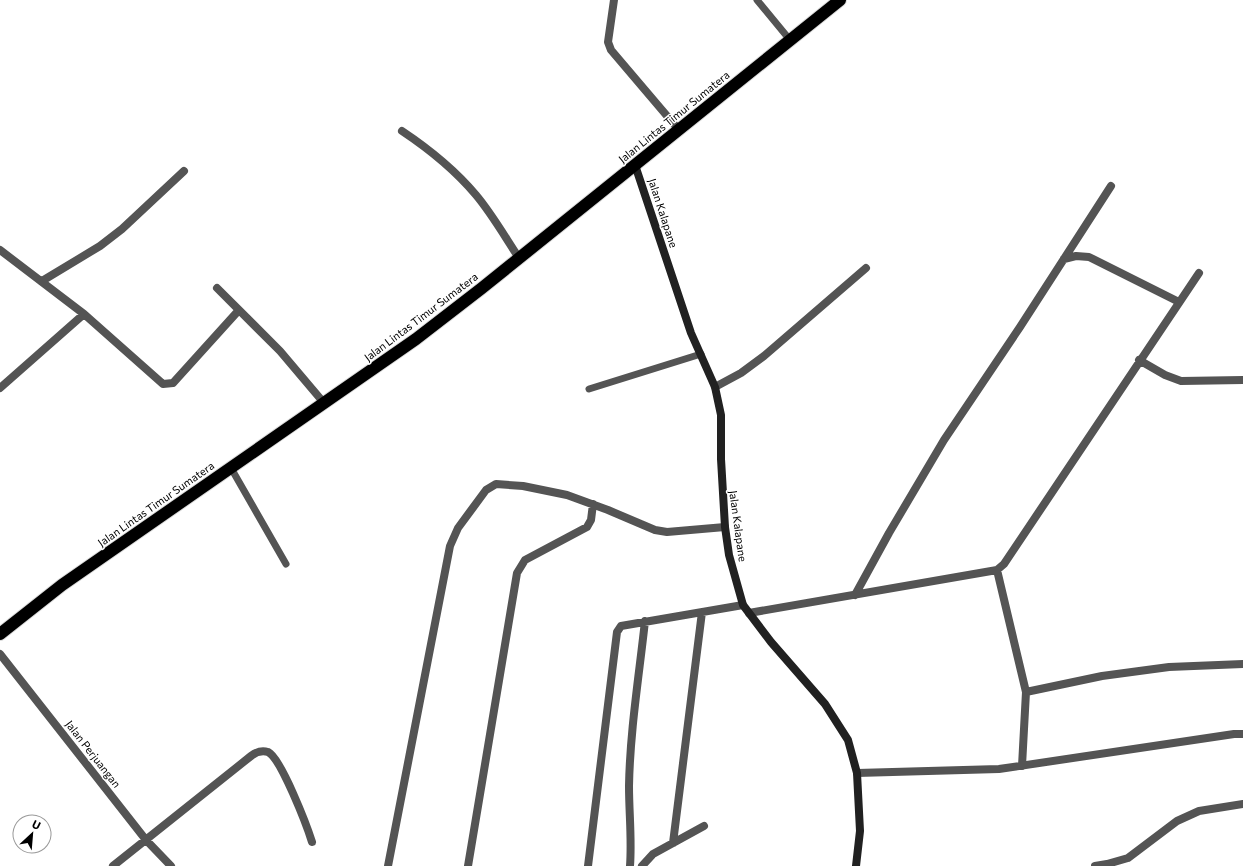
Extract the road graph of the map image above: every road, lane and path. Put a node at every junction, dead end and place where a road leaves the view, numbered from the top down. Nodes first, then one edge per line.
1 (614, 0) edge
2 (757, 0) edge
3 (840, 0) edge
4 (790, 40) junction
5 (679, 130) junction
6 (402, 131) dead end
7 (635, 165) junction
8 (184, 171) dead end
9 (1111, 186) dead end
10 (0, 250) edge
11 (519, 258) junction
12 (1064, 259) junction
13 (866, 268) dead end
14 (1198, 273) dead end
15 (42, 280) junction
16 (218, 288) dead end
17 (1179, 302) junction
18 (239, 310) junction
19 (84, 314) junction
20 (701, 354) junction
21 (1140, 360) junction
22 (1243, 380) edge
23 (715, 387) junction
24 (0, 388) edge
25 (589, 390) dead end
26 (324, 403) junction
27 (231, 468) junction
28 (593, 504) junction
29 (725, 527) junction
30 (286, 564) dead end
31 (997, 570) junction
32 (855, 595) junction
33 (743, 605) junction
34 (702, 612) junction
35 (749, 613) junction
36 (645, 621) junction
37 (0, 634) edge
38 (0, 654) edge
39 (1243, 664) edge
40 (1026, 692) junction
41 (1243, 734) edge
42 (1022, 766) junction
43 (857, 773) junction
44 (1243, 804) edge
45 (704, 826) dead end
46 (146, 840) junction
47 (312, 842) dead end
48 (673, 843) junction
49 (1127, 862) edge
50 (113, 866) edge
51 (171, 866) edge
52 (388, 866) edge
53 (468, 866) edge
54 (588, 866) edge
55 (630, 866) edge
56 (642, 866) edge
57 (856, 866) edge
58 (1095, 866) edge

1 - 5 street
2 - 4 lane
3 - 4 highway, Jalan Lintas Timur Sumatera
4 - 5 highway, Jalan Lintas Timur Sumatera
5 - 7 highway, Jalan Lintas Timur Sumatera
6 - 11 street
7 - 11 highway, Jalan Lintas Timur Sumatera
7 - 20 street, Jalan Kalapane
8 - 15 street
9 - 12 street
10 - 15 street
11 - 26 highway, Jalan Lintas Timur Sumatera
12 - 17 street
12 - 32 street
13 - 23 street
14 - 17 street
15 - 19 street
16 - 18 street
17 - 21 street
18 - 19 street
18 - 26 street
19 - 24 street
20 - 23 street, Jalan Kalapane
20 - 25 lane
21 - 22 street
21 - 31 street
23 - 29 street, Jalan Kalapane
26 - 27 highway, Jalan Lintas Timur Sumatera
27 - 30 lane
27 - 37 highway, Jalan Lintas Timur Sumatera
28 - 29 street
28 - 52 street
28 - 53 street
29 - 33 street, Jalan Kalapane
31 - 32 street
31 - 40 street
32 - 35 street
33 - 34 street
33 - 35 street, Jalan Kalapane
34 - 36 street
34 - 48 street
35 - 43 street, Jalan Kalapane
36 - 54 street
36 - 55 street
38 - 46 street, Jalan Perjuangan
39 - 40 street
40 - 42 street
41 - 42 street
42 - 43 street
43 - 57 street, Jalan Kalapane
44 - 49 street
45 - 48 street
46 - 47 street
46 - 50 street
46 - 51 street, Jalan Perjuangan
48 - 56 street
49 - 58 street

